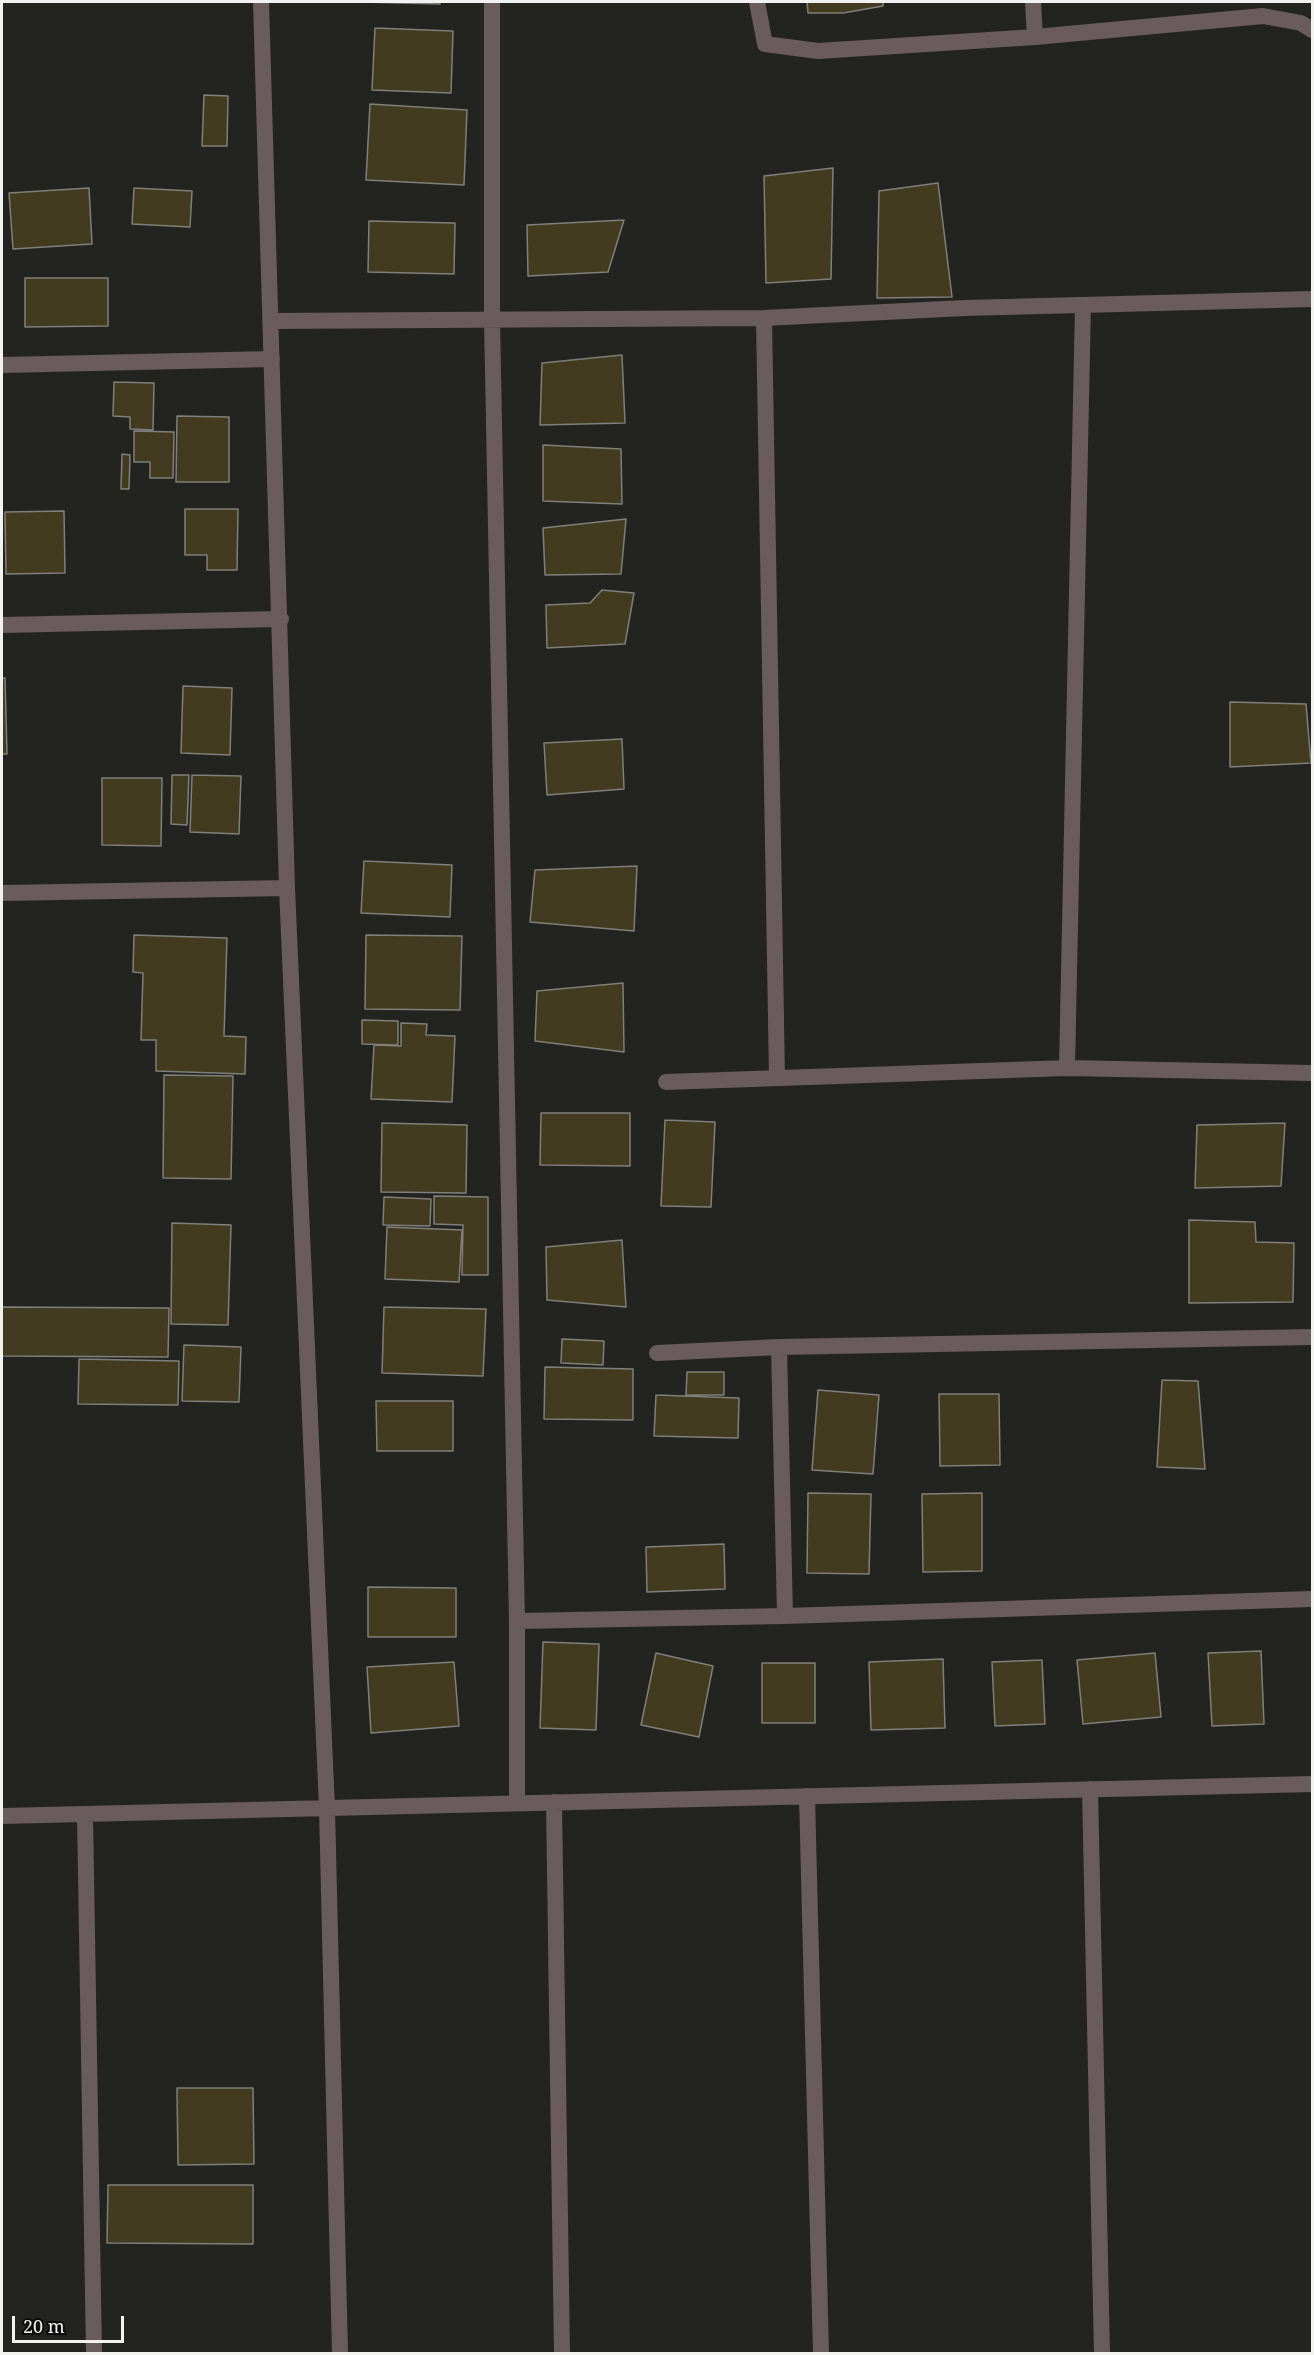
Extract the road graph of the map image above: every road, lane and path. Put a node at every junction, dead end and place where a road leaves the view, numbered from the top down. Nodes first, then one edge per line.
1 (261, 2) edge
2 (492, 2) edge
3 (757, 2) edge
4 (1032, 2) edge
5 (1263, 9) edge
6 (1312, 30) edge
7 (1035, 38) junction
8 (1312, 299) edge
9 (1083, 305) junction
10 (764, 318) junction
11 (492, 319) junction
12 (272, 321) junction
13 (272, 359) junction
14 (2, 365) edge
15 (281, 620) junction
16 (2, 625) edge
17 (287, 888) junction
18 (2, 893) edge
19 (1067, 1068) junction
20 (1312, 1073) edge
21 (777, 1078) junction
22 (666, 1082) dead end
23 (1312, 1337) edge
24 (779, 1347) junction
25 (657, 1353) dead end
26 (1312, 1599) edge
27 (785, 1616) junction
28 (517, 1621) junction
29 (1312, 1784) edge
30 (1090, 1789) junction
31 (807, 1796) junction
32 (554, 1802) junction
33 (517, 1803) junction
34 (327, 1808) junction
35 (85, 1814) junction
36 (2, 1816) edge
37 (94, 2354) edge
38 (340, 2354) edge
39 (562, 2354) edge
40 (821, 2354) edge
41 (1102, 2354) edge

1 - 12 street
2 - 11 street
3 - 7 street
4 - 7 street
5 - 6 street
5 - 7 street
8 - 9 street
9 - 10 street
9 - 19 street
10 - 11 street
10 - 21 street
11 - 12 street
11 - 28 street
12 - 13 street
13 - 14 street
13 - 15 street
15 - 16 street
15 - 17 street
17 - 18 street
17 - 34 street
19 - 20 street
19 - 21 street
21 - 22 street
23 - 24 street
24 - 25 street
24 - 27 street
26 - 27 street
27 - 28 street
28 - 33 street
29 - 30 street
30 - 31 street
30 - 41 street
31 - 32 street
31 - 40 street
32 - 33 street
32 - 39 street
33 - 34 street
34 - 35 street
34 - 38 street
35 - 36 street
35 - 37 street

